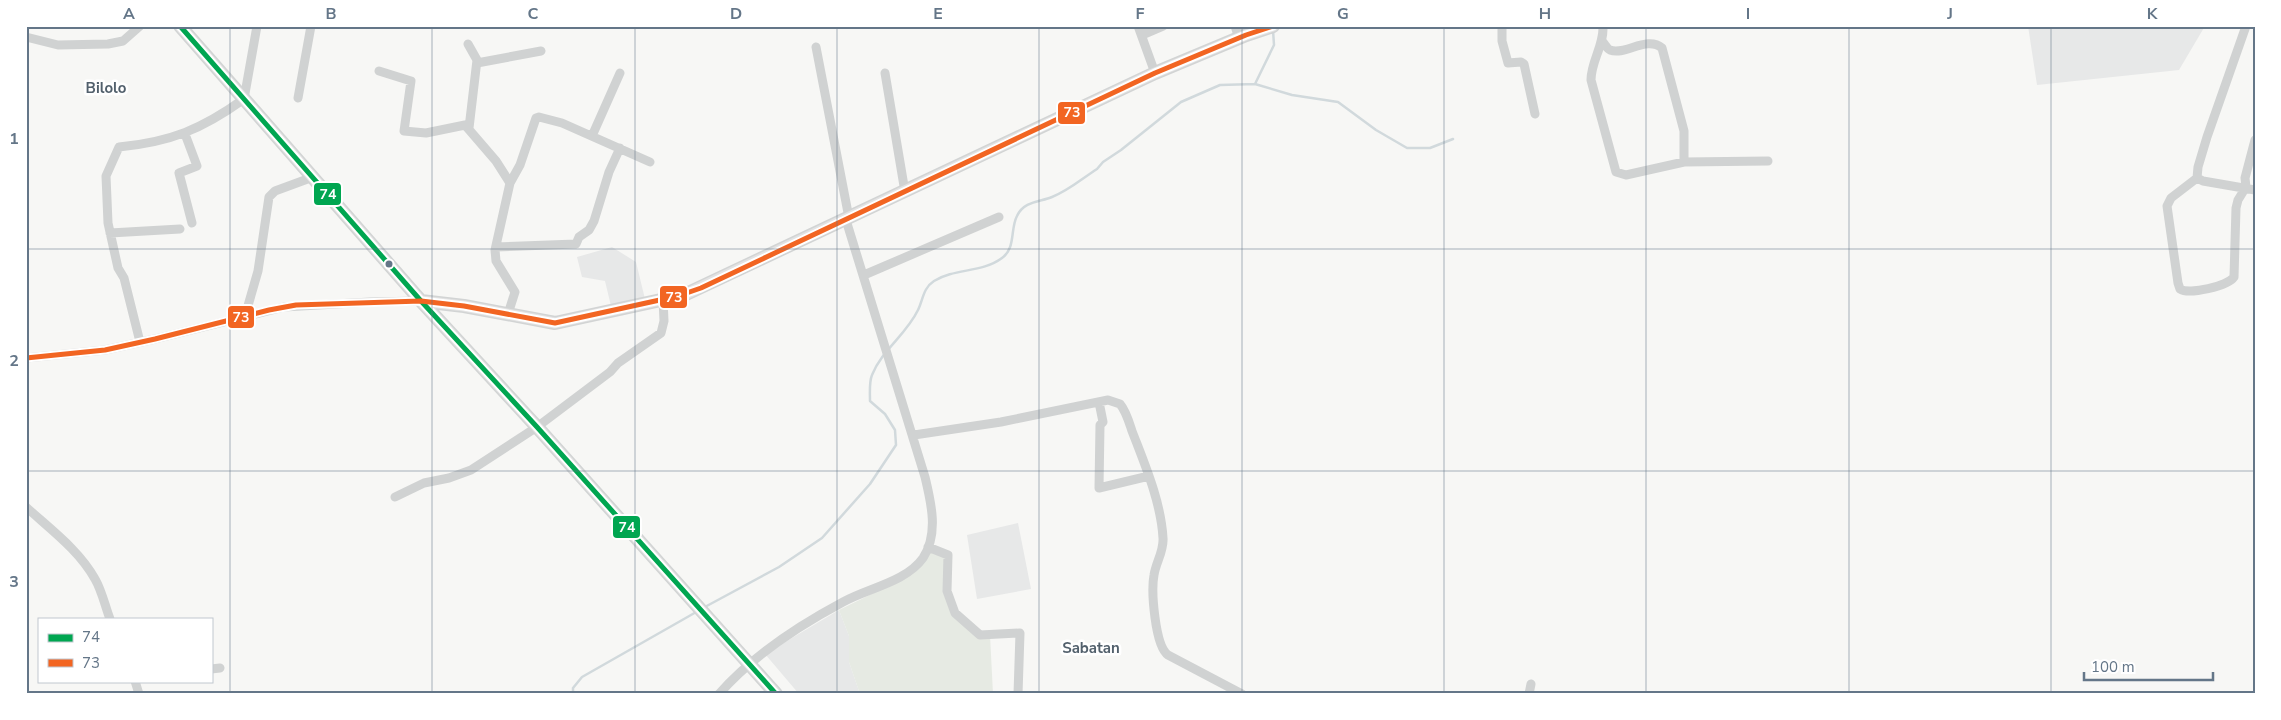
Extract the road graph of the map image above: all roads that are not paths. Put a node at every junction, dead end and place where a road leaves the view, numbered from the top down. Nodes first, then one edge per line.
1 (140, 26) edge
2 (180, 26) edge
3 (257, 26) edge
4 (310, 26) edge
5 (1164, 26) edge
6 (1235, 26) edge
7 (1502, 26) edge
8 (1603, 26) edge
9 (2246, 26) edge
10 (1269, 27) edge
11 (1140, 31) edge
12 (26, 37) edge
13 (1239, 38) junction
14 (1602, 41) junction
15 (468, 44) dead end
16 (816, 47) dead end
17 (541, 51) dead end
18 (477, 63) junction
19 (379, 71) dead end
20 (620, 73) dead end
21 (885, 73) dead end
22 (1155, 73) junction
23 (298, 98) dead end
24 (244, 99) junction
25 (1535, 114) dead end
26 (469, 128) junction
27 (185, 134) junction
28 (592, 136) junction
29 (2255, 140) edge
30 (620, 148) junction
31 (1768, 161) dead end
32 (650, 162) dead end
33 (1684, 162) junction
34 (313, 177) junction
35 (2198, 178) junction
36 (510, 183) junction
37 (2250, 189) edge
38 (905, 192) junction
39 (999, 217) dead end
40 (848, 219) junction
41 (192, 222) dead end
42 (180, 230) dead end
43 (110, 233) junction
44 (496, 247) junction
45 (864, 275) junction
46 (663, 299) junction
47 (421, 302) junction
48 (508, 314) junction
49 (245, 316) junction
50 (140, 342) junction
51 (26, 358) edge
52 (1099, 402) junction
53 (537, 427) junction
54 (914, 435) junction
55 (1148, 476) junction
56 (395, 497) dead end
57 (26, 507) edge
58 (928, 547) junction
59 (110, 618) edge
60 (749, 663) junction
61 (135, 682) edge
62 (1531, 684) dead end
63 (1237, 692) edge
64 (139, 694) edge
65 (719, 694) edge
66 (776, 694) edge
67 (1018, 694) edge
68 (1529, 694) edge

1 - 12 street
2 - 24 main road
3 - 24 street
4 - 23 street
5 - 11 street
6 - 13 street
7 - 25 street
8 - 14 street
9 - 35 street
10 - 13 main road
11 - 22 street
13 - 22 main road
14 - 33 street
14 - 33 street
15 - 18 street
16 - 40 street
17 - 18 street
18 - 26 street
19 - 26 street
20 - 28 street
21 - 38 street
22 - 38 main road
24 - 27 street
24 - 34 main road
26 - 36 street
27 - 41 street
27 - 43 street
28 - 30 street
28 - 36 street
29 - 37 street
30 - 32 street
30 - 44 street
31 - 33 street
34 - 47 main road
34 - 49 street
35 - 37 street
35 - 37 street
36 - 44 street
38 - 40 main road
39 - 45 street
40 - 45 street
40 - 46 main road
42 - 43 street
43 - 50 street
44 - 48 street
45 - 54 street
46 - 48 main road
46 - 53 street
47 - 48 main road
47 - 49 street
47 - 53 main road
49 - 50 street
50 - 51 street
52 - 54 street
52 - 55 street
52 - 55 street
53 - 56 street
53 - 60 main road
54 - 58 street
55 - 63 street
57 - 59 street
58 - 60 street
58 - 67 street
60 - 65 street
60 - 66 main road
61 - 64 street
62 - 68 street

